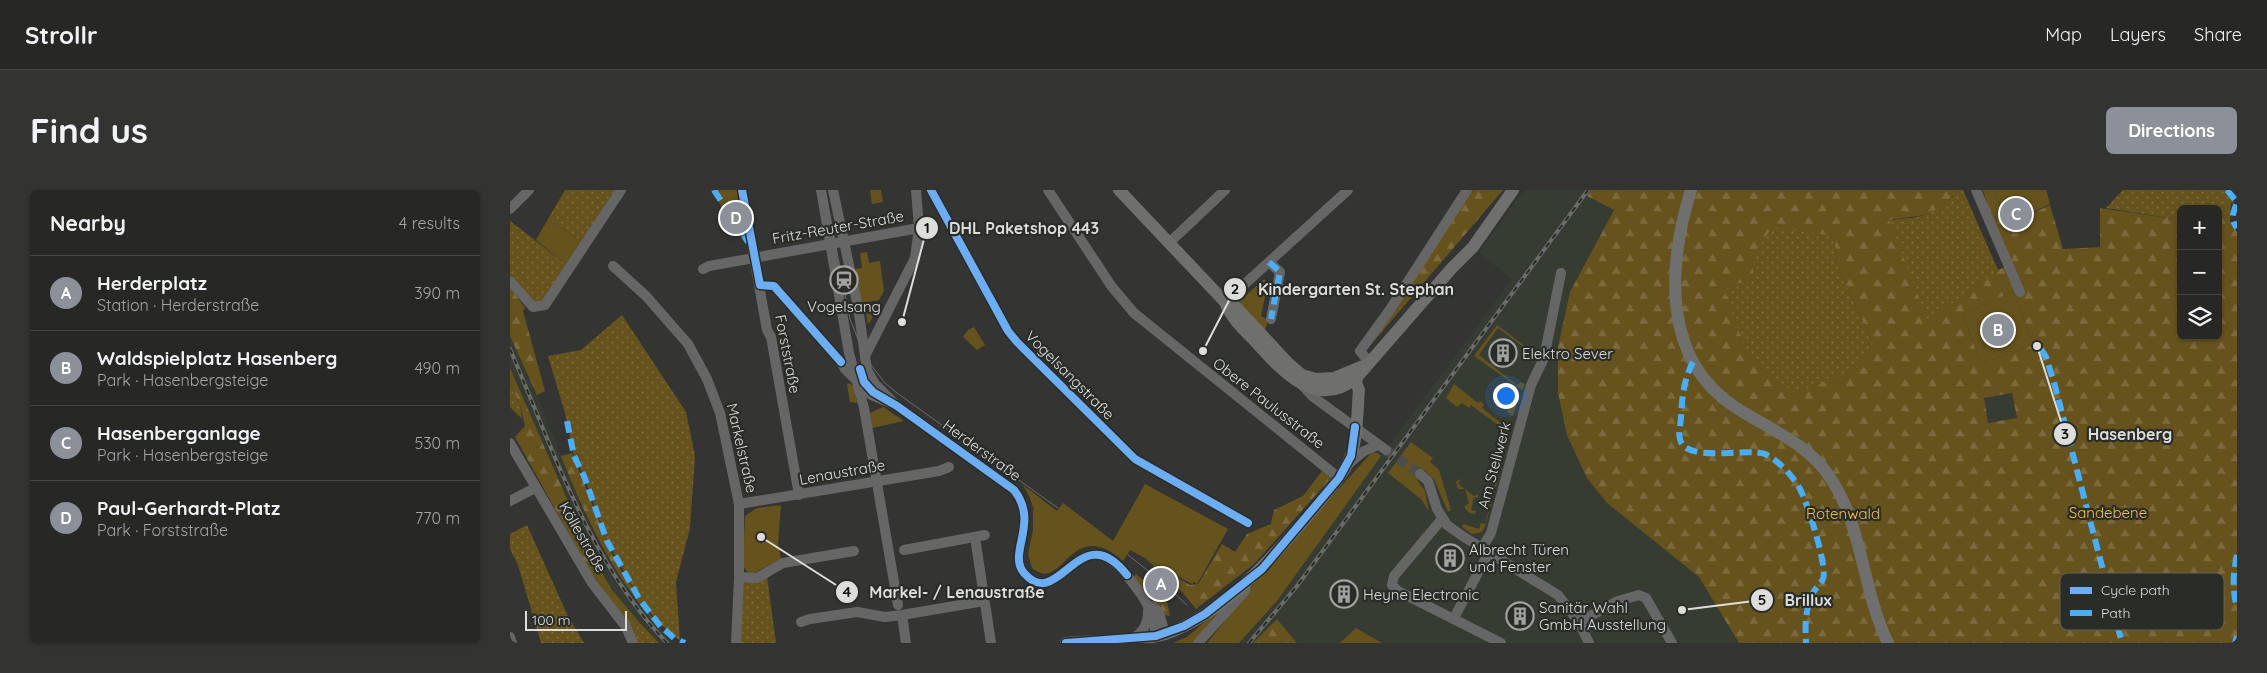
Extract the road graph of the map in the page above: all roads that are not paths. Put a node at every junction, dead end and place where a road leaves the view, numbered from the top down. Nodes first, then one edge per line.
1 (529, 190) edge
2 (621, 190) edge
3 (742, 190) edge
4 (820, 190) edge
5 (833, 190) edge
6 (916, 190) edge
7 (931, 190) edge
8 (1048, 190) edge
9 (1119, 190) edge
10 (1225, 190) edge
11 (1348, 190) edge
12 (1467, 190) edge
13 (1513, 190) edge
14 (1691, 190) edge
15 (1976, 190) edge
16 (510, 209) edge
17 (919, 228) junction
18 (843, 242) junction
19 (1169, 243) junction
20 (830, 245) junction
21 (756, 257) junction
22 (1269, 262) junction
23 (613, 266) dead end
24 (703, 269) dead end
25 (1561, 273) dead end
26 (510, 281) edge
27 (760, 286) junction
28 (2020, 292) dead end
29 (1225, 302) junction
30 (1271, 320) dead end
31 (861, 328) junction
32 (877, 332) junction
33 (1272, 352) junction
34 (849, 353) junction
35 (865, 356) junction
36 (842, 362) junction
37 (1367, 364) junction
38 (1352, 379) junction
39 (858, 384) junction
40 (1302, 385) junction
41 (882, 396) junction
42 (864, 408) junction
43 (1357, 410) junction
44 (1355, 426) junction
45 (510, 443) edge
46 (1346, 466) junction
47 (950, 467) dead end
48 (1420, 474) tunnel mouth
49 (1339, 478) junction
50 (877, 481) junction
51 (536, 488) junction
52 (798, 494) junction
53 (510, 501) edge
54 (739, 504) junction
55 (1442, 518) junction
56 (1248, 523) dead end
57 (904, 550) dead end
58 (1486, 550) junction
59 (854, 551) dead end
60 (739, 577) junction
61 (1247, 581) junction
62 (984, 601) junction
63 (1147, 603) junction
64 (900, 610) junction
65 (1454, 618) junction
66 (801, 622) dead end
67 (1579, 622) junction
68 (1161, 635) junction
69 (510, 637) edge
70 (1131, 640) junction
71 (512, 643) edge
72 (633, 643) edge
73 (736, 643) edge
74 (906, 643) edge
75 (991, 643) edge
76 (1066, 643) edge
77 (1198, 643) edge
78 (1501, 643) edge
79 (1588, 643) edge
80 (1672, 643) edge
81 (1888, 643) edge

1 - 16 street
2 - 26 street
3 - 21 street, Forststraße
4 - 20 street
5 - 18 street
6 - 17 street
7 - 56 street, Vogelsangstraße
8 - 49 street, Obere Paulusstraße
9 - 19 main road
10 - 19 street
11 - 22 street
12 - 37 street
13 - 37 main road
14 - 81 main road
15 - 28 street
17 - 18 street, Fritz-Reuter-Straße
17 - 32 street
18 - 20 street, Fritz-Reuter-Straße
18 - 31 street
19 - 29 main road
20 - 21 street, Fritz-Reuter-Straße
20 - 34 street
21 - 24 street, Fritz-Reuter-Straße
21 - 27 street, Forststraße
22 - 29 street
22 - 30 street
23 - 54 street, Markelstraße
25 - 58 street, Am Stellwerk
27 - 36 street
27 - 52 street, Forststraße
29 - 33 main road
31 - 32 street
31 - 35 street
32 - 35 street
33 - 38 main road
33 - 40 main road
34 - 36 street
34 - 39 street
35 - 41 street
36 - 39 street
37 - 38 main road
37 - 43 main road
38 - 40 main road
38 - 43 main road
39 - 41 street
39 - 42 street
40 - 44 street
41 - 42 street
41 - 63 street, Herderstraße
42 - 50 street
43 - 44 main road
44 - 46 main road
44 - 46 street
45 - 51 street, Köllestraße
46 - 49 main road
47 - 50 street, Lenaustraße
48 - 55 street
49 - 61 main road
50 - 52 street, Lenaustraße
50 - 64 street
51 - 53 street
51 - 72 street, Köllestraße
52 - 54 street, Lenaustraße
54 - 60 street, Markelstraße
55 - 58 street
55 - 65 street
57 - 62 street
58 - 65 street, Am Stellwerk
58 - 67 street
59 - 60 street
60 - 73 street, Markelstraße
61 - 68 main road
61 - 77 street
62 - 64 street
62 - 75 street
63 - 68 street, Herderstraße
63 - 70 street
64 - 66 street
64 - 74 street
65 - 78 street
67 - 79 street
67 - 80 street
68 - 70 main road
69 - 71 street
70 - 76 main road

